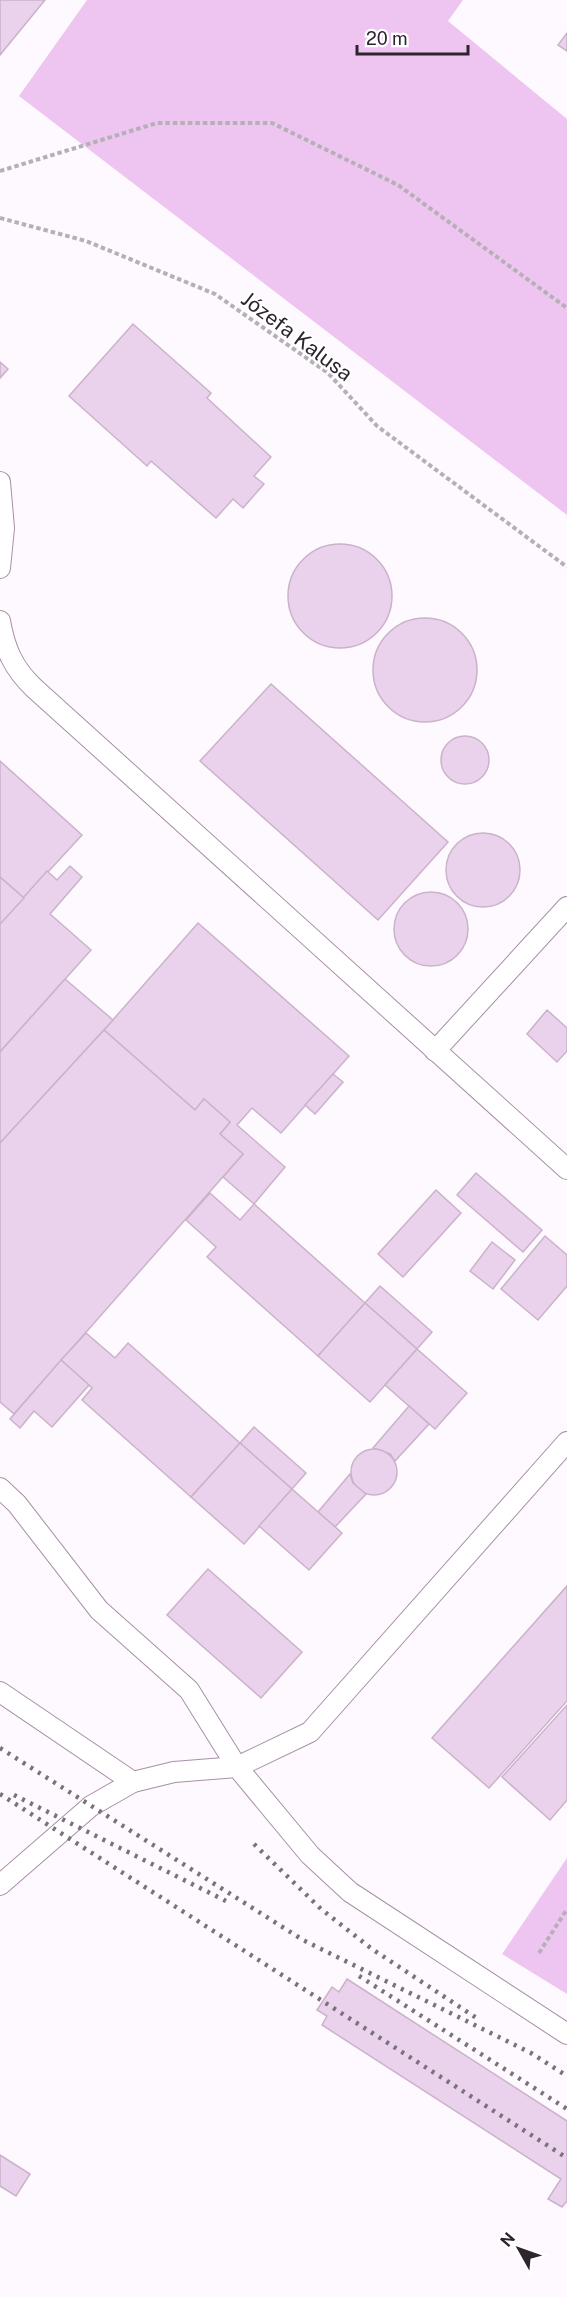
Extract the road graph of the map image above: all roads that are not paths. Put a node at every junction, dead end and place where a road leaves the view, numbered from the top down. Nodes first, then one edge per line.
1 (0, 482) edge
2 (0, 568) edge
3 (0, 621) edge
4 (567, 907) edge
5 (435, 1051) junction
6 (567, 1169) edge
7 (567, 1442) edge
8 (0, 1488) edge
9 (0, 1692) edge
10 (237, 1767) junction
11 (133, 1782) junction
12 (0, 1885) edge
13 (567, 2034) edge

1 - 2 lane
3 - 5 lane
4 - 5 lane
5 - 6 lane
7 - 10 lane
8 - 10 lane
9 - 11 lane
10 - 11 lane
10 - 13 lane
11 - 12 lane

